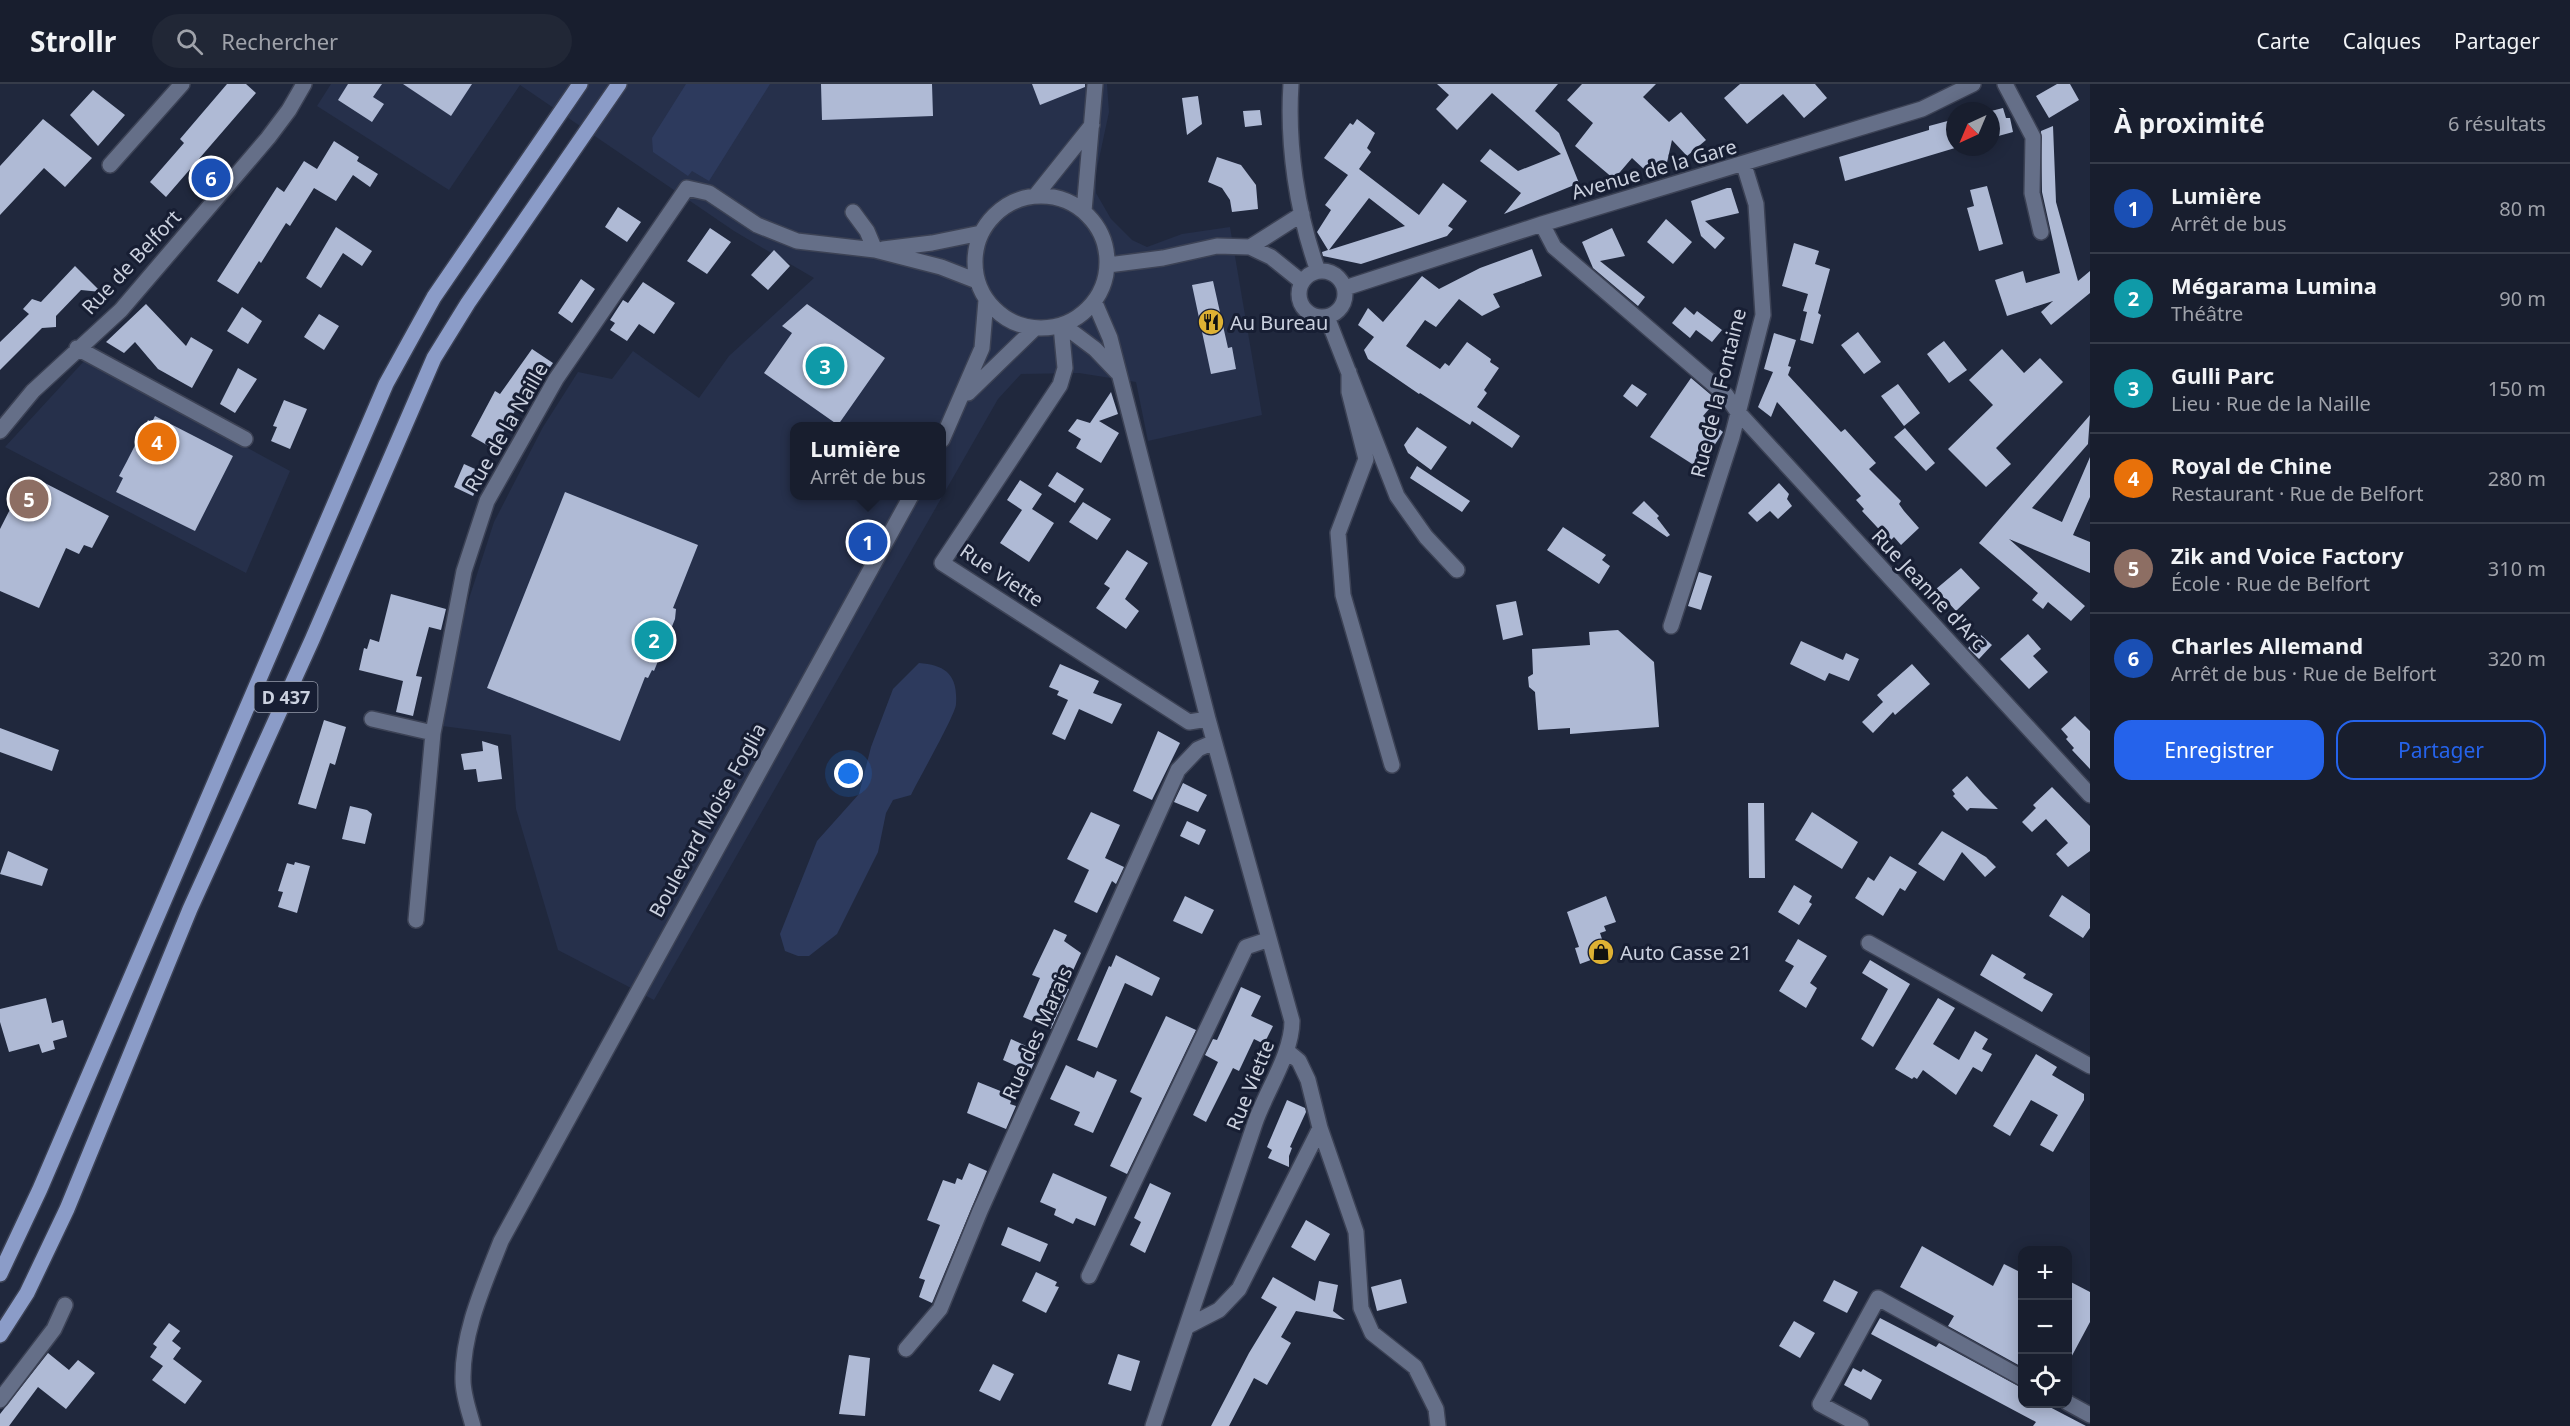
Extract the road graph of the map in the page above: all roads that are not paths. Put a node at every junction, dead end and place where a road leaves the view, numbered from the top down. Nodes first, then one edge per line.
1 (182, 84) edge
2 (304, 84) edge
3 (580, 84) edge
4 (619, 84) edge
5 (1095, 84) edge
6 (1291, 84) edge
7 (1973, 84) edge
8 (2005, 84) edge
9 (1092, 125) junction
10 (110, 165) dead end
11 (1744, 165) junction
12 (1036, 195) junction
13 (1084, 211) junction
14 (853, 212) dead end
15 (1302, 214) junction
16 (1542, 224) junction
17 (2041, 232) dead end
18 (981, 233) junction
19 (1250, 247) junction
20 (875, 250) junction
21 (1108, 265) junction
22 (1318, 271) junction
23 (977, 281) junction
24 (1302, 282) junction
25 (1345, 288) junction
26 (986, 300) junction
27 (1095, 303) junction
28 (1327, 317) junction
29 (1062, 326) junction
30 (1034, 329) junction
31 (77, 348) junction
32 (1349, 372) junction
33 (1119, 374) junction
34 (33, 392) junction
35 (961, 399) junction
36 (45, 403) dead end
37 (1737, 411) junction
38 (0, 431) edge
39 (946, 431) edge
40 (245, 439) dead end
41 (908, 500) edge
42 (1456, 570) dead end
43 (1671, 626) dead end
44 (372, 719) dead end
45 (1208, 719) junction
46 (433, 733) junction
47 (1214, 742) junction
48 (1392, 765) dead end
49 (2090, 795) edge
50 (416, 920) dead end
51 (1268, 940) junction
52 (1869, 943) dead end
53 (1287, 1051) junction
54 (2090, 1066) edge
55 (1320, 1128) junction
56 (0, 1274) edge
57 (1089, 1276) dead end
58 (65, 1305) dead end
59 (1188, 1326) junction
60 (0, 1335) edge
61 (906, 1349) dead end
62 (2018, 1376) edge
63 (0, 1400) edge
64 (2072, 1406) edge
65 (2090, 1415) edge
66 (472, 1426) edge
67 (1153, 1426) edge
68 (1438, 1426) edge
69 (1861, 1426) edge

1 - 10 street
2 - 31 street, Rue de Belfort
3 - 56 main road, D 437
4 - 60 main road, D 437
5 - 9 street
6 - 15 street
7 - 11 street, Avenue de la Gare
8 - 17 street
9 - 12 street
9 - 13 street
11 - 16 street, Avenue de la Gare
11 - 37 street, Rue de la Fontaine
12 - 13 street
12 - 18 street
13 - 21 street
14 - 20 street
15 - 19 street
15 - 22 street
16 - 25 street, Avenue de la Gare
16 - 37 street, Rue Jeanne d'Arc
18 - 20 street
18 - 23 street
19 - 21 street
19 - 24 street
20 - 23 street
20 - 46 street, Rue de la Naille
21 - 27 street
22 - 24 street
22 - 25 street
23 - 26 street
24 - 28 street
25 - 28 street
26 - 30 street
26 - 35 street
27 - 29 street
27 - 33 street, Rue Viette
28 - 32 street
29 - 30 street
29 - 33 street, Rue Viette
29 - 45 street, Rue Viette
30 - 35 street
31 - 34 street, Rue de Belfort
31 - 40 street
32 - 42 street
32 - 48 street
33 - 45 street, Rue Viette
34 - 36 street
34 - 38 street, Rue de Belfort
35 - 39 street
37 - 43 street, Rue de la Fontaine
37 - 49 street, Rue Jeanne d'Arc
41 - 66 street, Boulevard Moise Foglia
44 - 46 street
45 - 47 street, Rue Viette
46 - 50 street, Rue de la Naille
47 - 51 street, Rue Viette
47 - 61 street, Rue des Marais
51 - 53 street, Rue Viette
51 - 57 street
52 - 54 street
53 - 55 street
53 - 59 street, Rue Viette
55 - 59 street
55 - 68 street
58 - 63 street
59 - 67 street, Rue Viette
62 - 69 street
64 - 65 street

